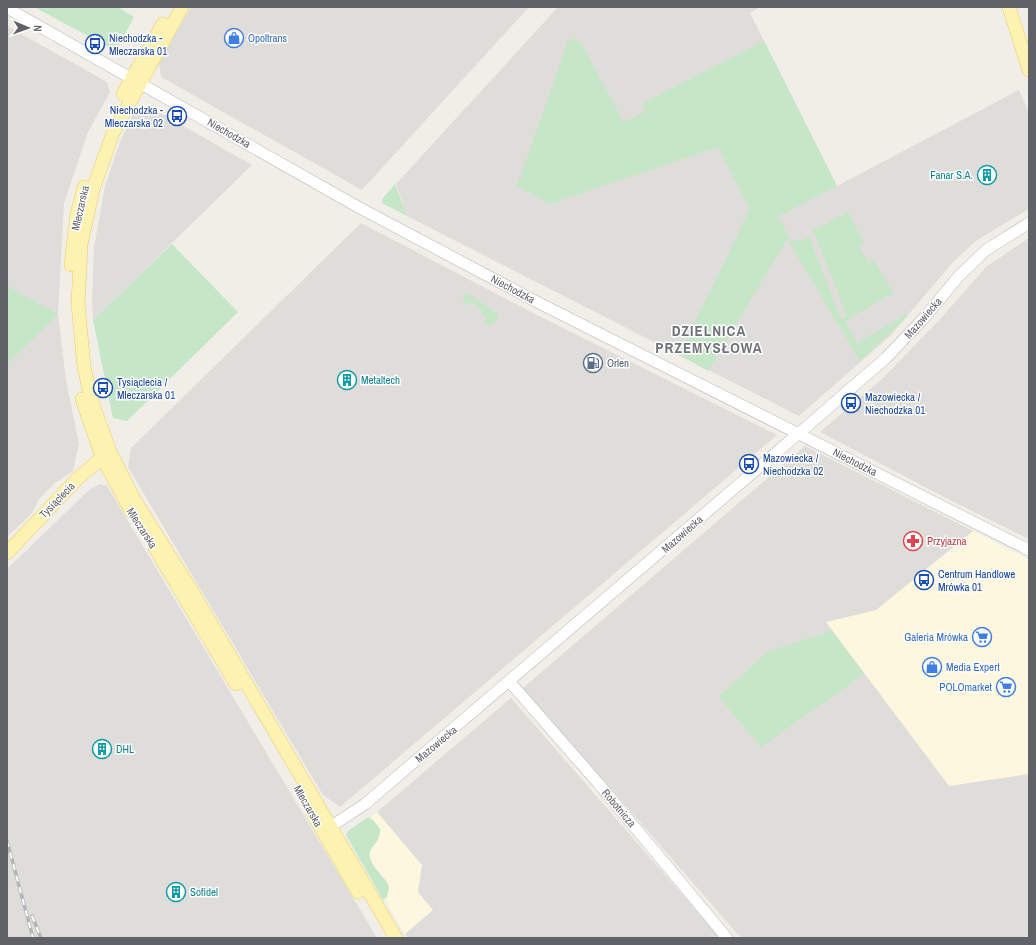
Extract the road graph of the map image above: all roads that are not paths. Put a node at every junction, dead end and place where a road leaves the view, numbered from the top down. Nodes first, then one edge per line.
1 (173, 7) edge
2 (182, 7) edge
3 (1009, 7) edge
4 (7, 8) edge
5 (1029, 70) edge
6 (136, 80) junction
7 (1029, 223) edge
8 (799, 433) junction
9 (106, 454) junction
10 (1029, 550) edge
11 (7, 553) edge
12 (509, 681) junction
13 (327, 829) junction
14 (386, 938) edge
15 (396, 938) edge
16 (727, 938) edge

1 - 6 main road
2 - 6 main road
3 - 5 main road
4 - 6 street, Niechodzka
6 - 8 street, Niechodzka
6 - 9 main road, Mleczarska
7 - 8 street, Mazowiecka
8 - 10 street, Niechodzka
8 - 12 street, Mazowiecka
9 - 11 main road, Tysiąclecia
9 - 13 main road, Mleczarska
12 - 13 street, Mazowiecka
12 - 16 street, Robotnicza
13 - 14 main road, Mleczarska
13 - 15 main road, Mleczarska

